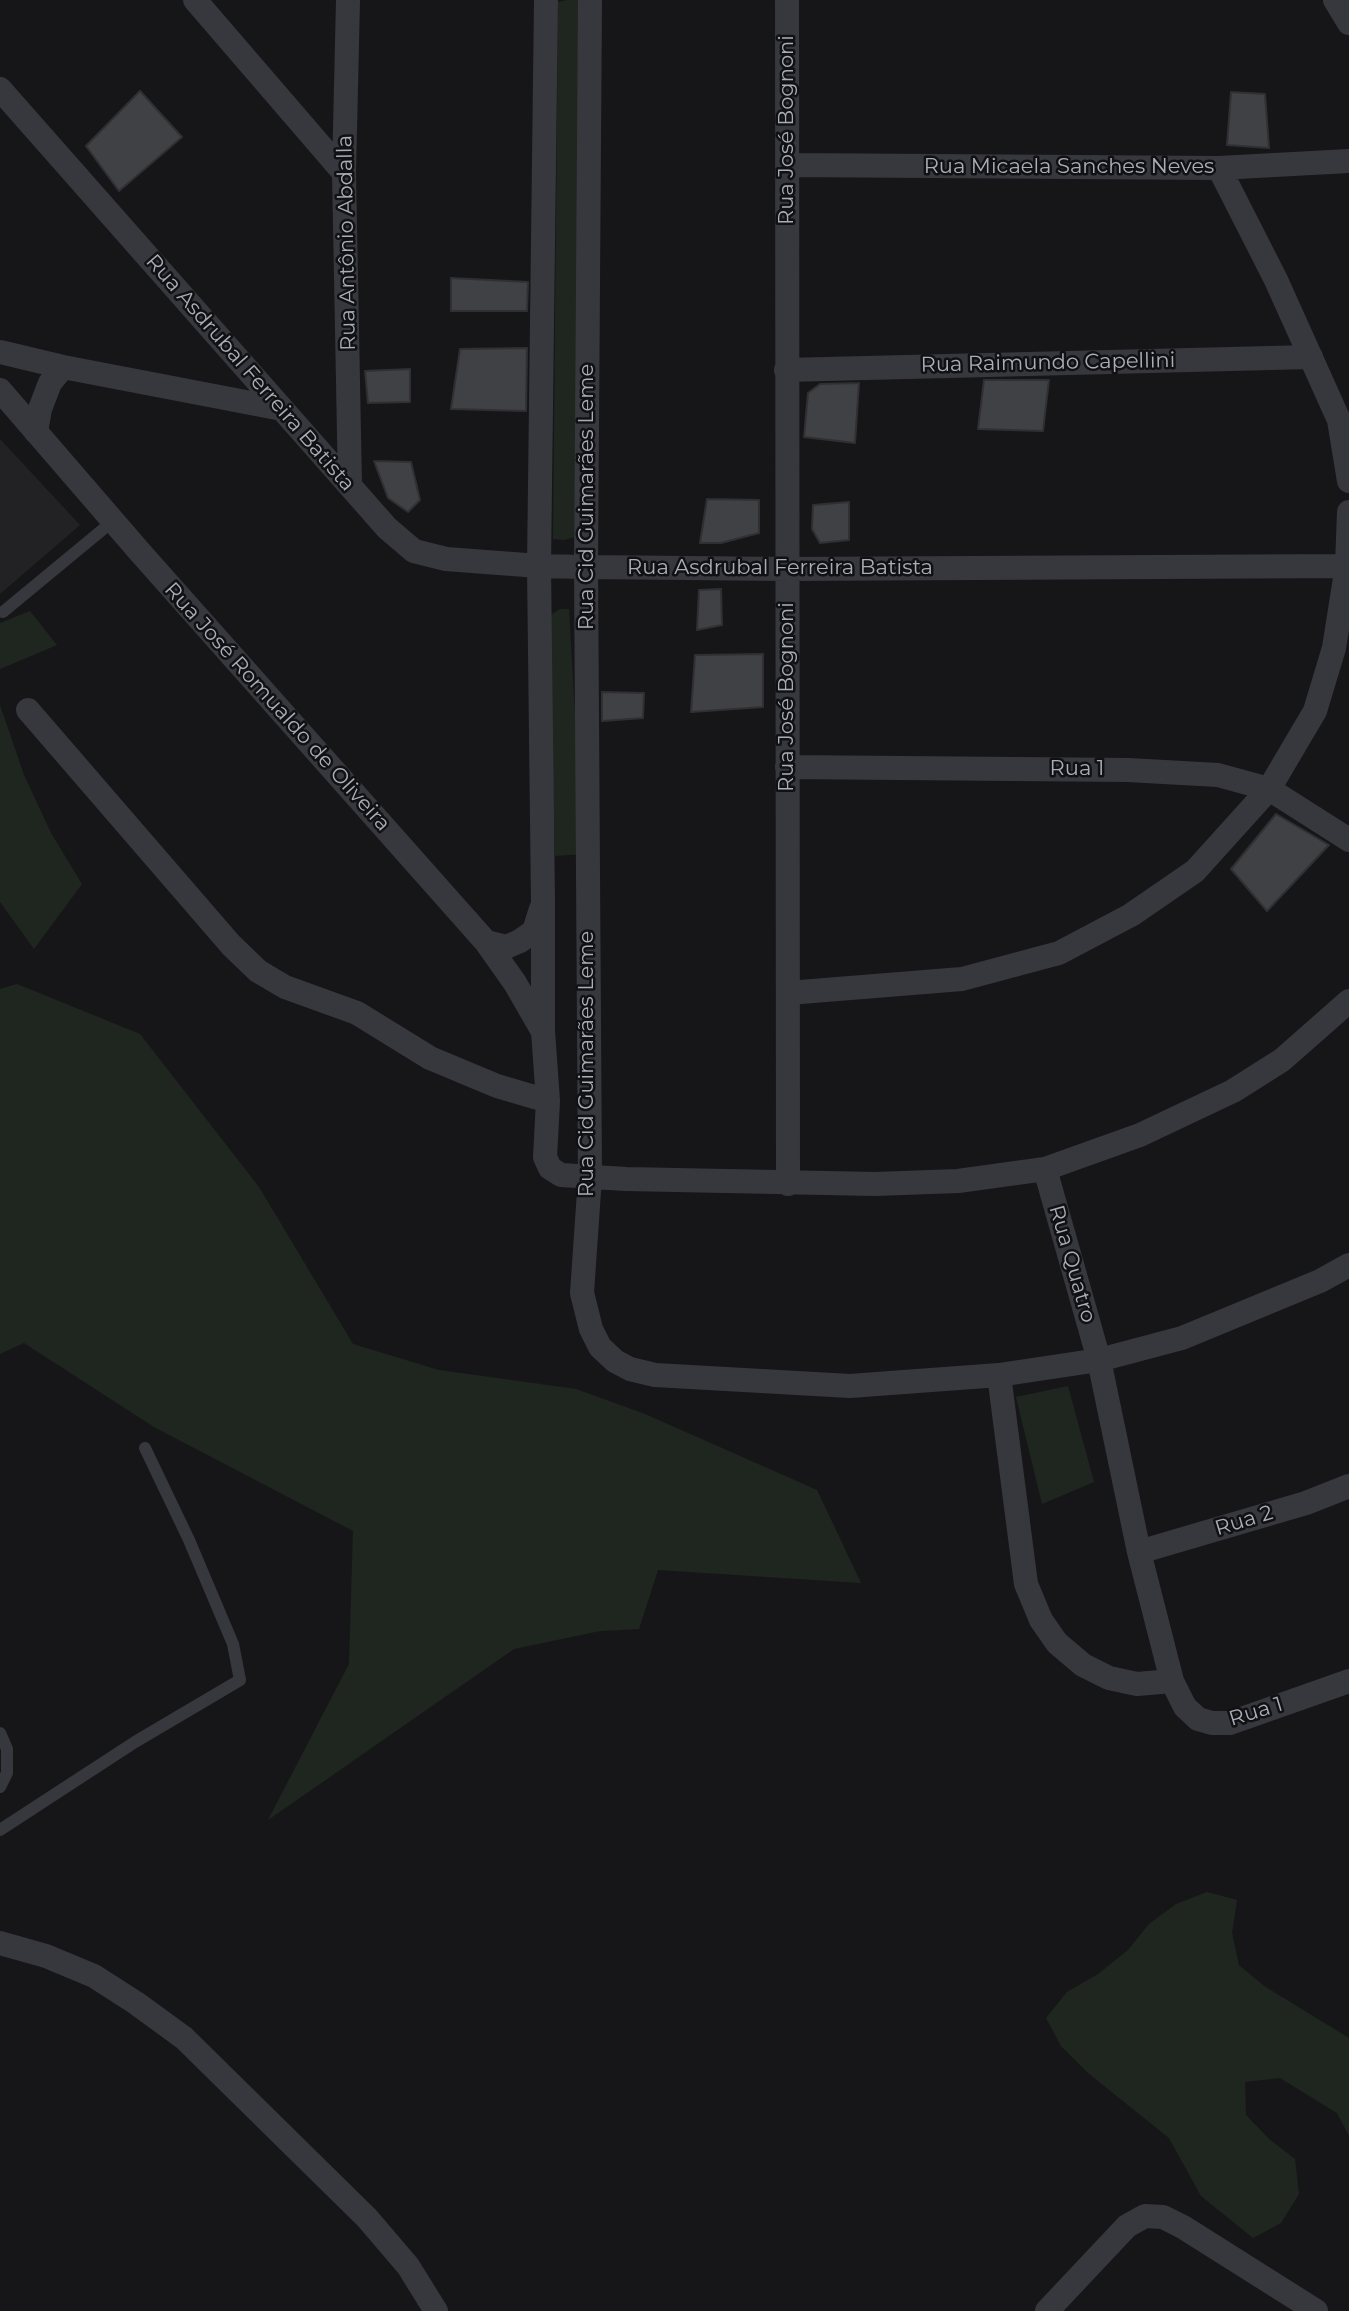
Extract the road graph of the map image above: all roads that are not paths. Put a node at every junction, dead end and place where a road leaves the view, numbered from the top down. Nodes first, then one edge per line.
1 (195, 0) edge
2 (348, 0) edge
3 (546, 0) edge
4 (590, 0) edge
5 (787, 0) edge
6 (1335, 0) edge
7 (1349, 23) edge
8 (0, 89) edge
9 (1349, 161) edge
10 (788, 165) junction
11 (1219, 168) junction
12 (344, 173) junction
13 (0, 352) edge
14 (1311, 357) junction
15 (63, 367) junction
16 (786, 370) junction
17 (0, 390) edge
18 (282, 410) junction
19 (36, 432) junction
20 (1349, 481) edge
21 (350, 486) junction
22 (1349, 512) edge
23 (113, 521) junction
24 (539, 566) junction
25 (1347, 566) edge
26 (586, 567) junction
27 (787, 569) junction
28 (3, 612) dead end
29 (28, 710) dead end
30 (787, 767) junction
31 (1269, 789) junction
32 (1349, 840) edge
33 (543, 903) junction
34 (486, 942) junction
35 (788, 993) junction
36 (1349, 1001) edge
37 (543, 1031) junction
38 (548, 1101) junction
39 (1045, 1169) junction
40 (590, 1177) junction
41 (788, 1184) junction
42 (1349, 1265) edge
43 (1099, 1360) junction
44 (999, 1375) junction
45 (145, 1448) dead end
46 (1349, 1486) edge
47 (1139, 1552) junction
48 (1349, 1681) edge
49 (1173, 1685) junction
50 (0, 1733) edge
51 (0, 1787) edge
52 (0, 1830) edge
53 (0, 1943) edge
54 (436, 2311) edge
55 (1047, 2311) edge
56 (1316, 2311) edge

1 - 12 street
2 - 12 street, Rua Antônio Abdalla
3 - 24 street, Rua Cid Guimarães Leme
4 - 26 street, Rua Cid Guimarães Leme
5 - 10 street, Rua José Bognoni
6 - 7 street
8 - 18 street, Rua Asdrubal Ferreira Batista
9 - 11 street, Rua Micaela Sanches Neves
10 - 11 street, Rua Micaela Sanches Neves
10 - 16 street, Rua José Bognoni
11 - 14 street
12 - 21 street, Rua Antônio Abdalla
13 - 15 street
14 - 16 street, Rua Raimundo Capellini
14 - 20 street
15 - 18 street
15 - 19 street
16 - 27 street, Rua José Bognoni
17 - 19 street, Rua José Romualdo de Oliveira
18 - 21 street, Rua Asdrubal Ferreira Batista
19 - 23 street, Rua José Romualdo de Oliveira
21 - 24 street, Rua Asdrubal Ferreira Batista
22 - 25 street
23 - 28 lane
23 - 34 street, Rua José Romualdo de Oliveira
24 - 26 street, Rua Asdrubal Ferreira Batista
24 - 33 street, Rua Cid Guimarães Leme
25 - 27 street, Rua Asdrubal Ferreira Batista
25 - 31 street
26 - 27 street, Rua Asdrubal Ferreira Batista
26 - 40 street, Rua Cid Guimarães Leme
27 - 30 street, Rua José Bognoni
29 - 38 street
30 - 31 street, Rua 1
30 - 35 street, Rua José Bognoni
31 - 32 street, Rua 1
31 - 35 street
33 - 34 street
33 - 37 street, Rua Cid Guimarães Leme
34 - 37 street, Rua José Romualdo de Oliveira
35 - 41 street, Rua José Bognoni
36 - 39 street
37 - 38 street, Rua Cid Guimarães Leme
38 - 40 street, Rua Cid Guimarães Leme
39 - 41 street
39 - 43 street, Rua Quatro
40 - 41 street
40 - 44 street, Rua Cid Guimarães Leme
42 - 43 street, Rua Cid Guimarães Leme
43 - 44 street, Rua Cid Guimarães Leme
43 - 47 street, Rua Quatro
44 - 49 street
45 - 52 lane
46 - 47 street, Rua 2
47 - 49 street, Rua Quatro
48 - 49 street, Rua 1
50 - 51 lane
53 - 54 street
55 - 56 street

